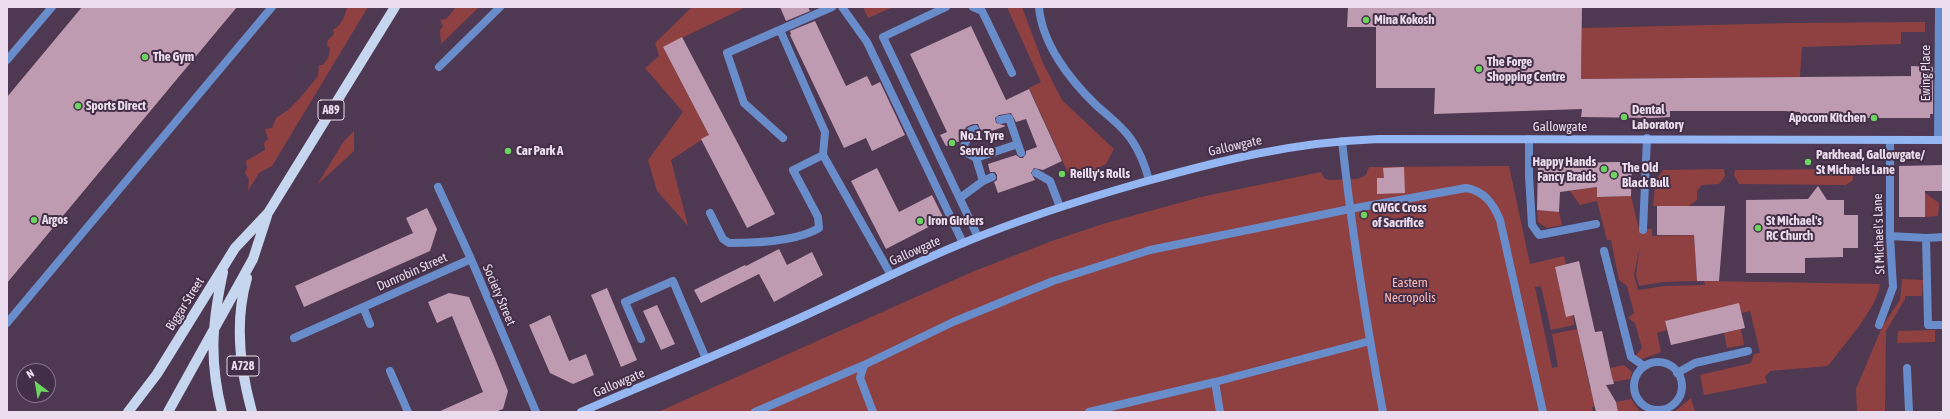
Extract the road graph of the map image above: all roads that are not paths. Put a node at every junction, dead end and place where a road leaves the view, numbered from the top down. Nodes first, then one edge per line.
1 (52, 7) edge
2 (272, 7) edge
3 (395, 7) edge
4 (500, 7) edge
5 (832, 7) edge
6 (842, 7) edge
7 (946, 7) edge
8 (974, 7) edge
9 (1039, 7) edge
10 (1938, 7) edge
11 (780, 30) junction
12 (7, 60) edge
13 (439, 67) dead end
14 (1012, 73) dead end
15 (1000, 120) dead end
16 (975, 129) dead end
17 (783, 138) dead end
18 (1646, 138) junction
19 (1529, 139) junction
20 (1890, 140) junction
21 (1940, 140) edge
22 (1342, 141) junction
23 (1018, 144) junction
24 (1021, 153) dead end
25 (824, 155) junction
26 (976, 158) junction
27 (1036, 173) dead end
28 (992, 177) dead end
29 (1149, 180) junction
30 (983, 181) junction
31 (438, 188) dead end
32 (960, 198) junction
33 (1060, 207) junction
34 (1350, 209) junction
35 (268, 213) junction
36 (710, 213) dead end
37 (1596, 224) dead end
38 (1643, 230) dead end
39 (1890, 236) junction
40 (978, 237) junction
41 (1943, 237) edge
42 (1926, 238) junction
43 (963, 243) junction
44 (1604, 251) dead end
45 (253, 259) junction
46 (471, 259) junction
47 (225, 264) junction
48 (891, 276) junction
49 (363, 307) junction
50 (7, 323) edge
51 (370, 324) dead end
52 (1879, 325) dead end
53 (1943, 325) edge
54 (213, 332) junction
55 (294, 338) dead end
56 (640, 339) dead end
57 (1370, 341) junction
58 (1748, 351) dead end
59 (706, 359) junction
60 (864, 365) junction
61 (1644, 366) junction
62 (1907, 368) dead end
63 (390, 371) dead end
64 (1677, 372) junction
65 (1215, 382) junction
66 (1653, 411) edge
67 (128, 412) edge
68 (168, 412) edge
69 (222, 412) edge
70 (252, 412) edge
71 (408, 412) edge
72 (536, 412) edge
73 (581, 412) edge
74 (755, 412) edge
75 (873, 412) edge
76 (1089, 412) edge
77 (1220, 412) edge
78 (1383, 412) edge
79 (1543, 412) edge
80 (1909, 412) edge

1 - 12 street
2 - 50 street
3 - 35 main road, Biggar Street / A89
4 - 13 street
5 - 11 street
6 - 43 street
7 - 32 street
8 - 14 street
9 - 29 street
10 - 21 street, Ewing Place
11 - 17 street
11 - 25 street
15 - 23 street
16 - 26 street
18 - 19 street, Gallowgate
18 - 20 street, Gallowgate
18 - 38 street
19 - 22 street, Gallowgate
19 - 37 street
20 - 21 street, Gallowgate
20 - 39 street, St Michael's Lane
22 - 29 street, Gallowgate
22 - 34 street
23 - 24 street
23 - 26 street
25 - 36 street
25 - 48 street
26 - 30 street
27 - 33 street
28 - 30 street
29 - 33 street, Gallowgate
30 - 32 street
31 - 46 street, Society Street
32 - 40 street
33 - 40 street, Gallowgate
34 - 57 street
34 - 60 street
34 - 79 street
35 - 45 main road, Biggar Street / A89
35 - 47 main road, Biggar Street / A89
39 - 42 street
39 - 52 street, St Michael's Lane
40 - 43 street, Gallowgate
41 - 42 street
42 - 53 street
43 - 48 street, Gallowgate
44 - 61 street
45 - 54 main road, Biggar Street / A89
45 - 70 main road, A728
46 - 49 street, Dunrobin Street
46 - 72 street, Society Street
47 - 54 main road, A728
47 - 67 main road, Biggar Street / A89
48 - 59 street, Gallowgate
49 - 51 street
49 - 55 street, Dunrobin Street
54 - 68 main road, Biggar Street / A89
54 - 69 main road, A728
56 - 59 street
57 - 65 street
57 - 78 street
58 - 64 street
59 - 73 street, Gallowgate
60 - 74 street
60 - 75 street
61 - 64 street
61 - 66 street
62 - 80 street
63 - 71 street
64 - 66 street
65 - 76 street
65 - 77 street

